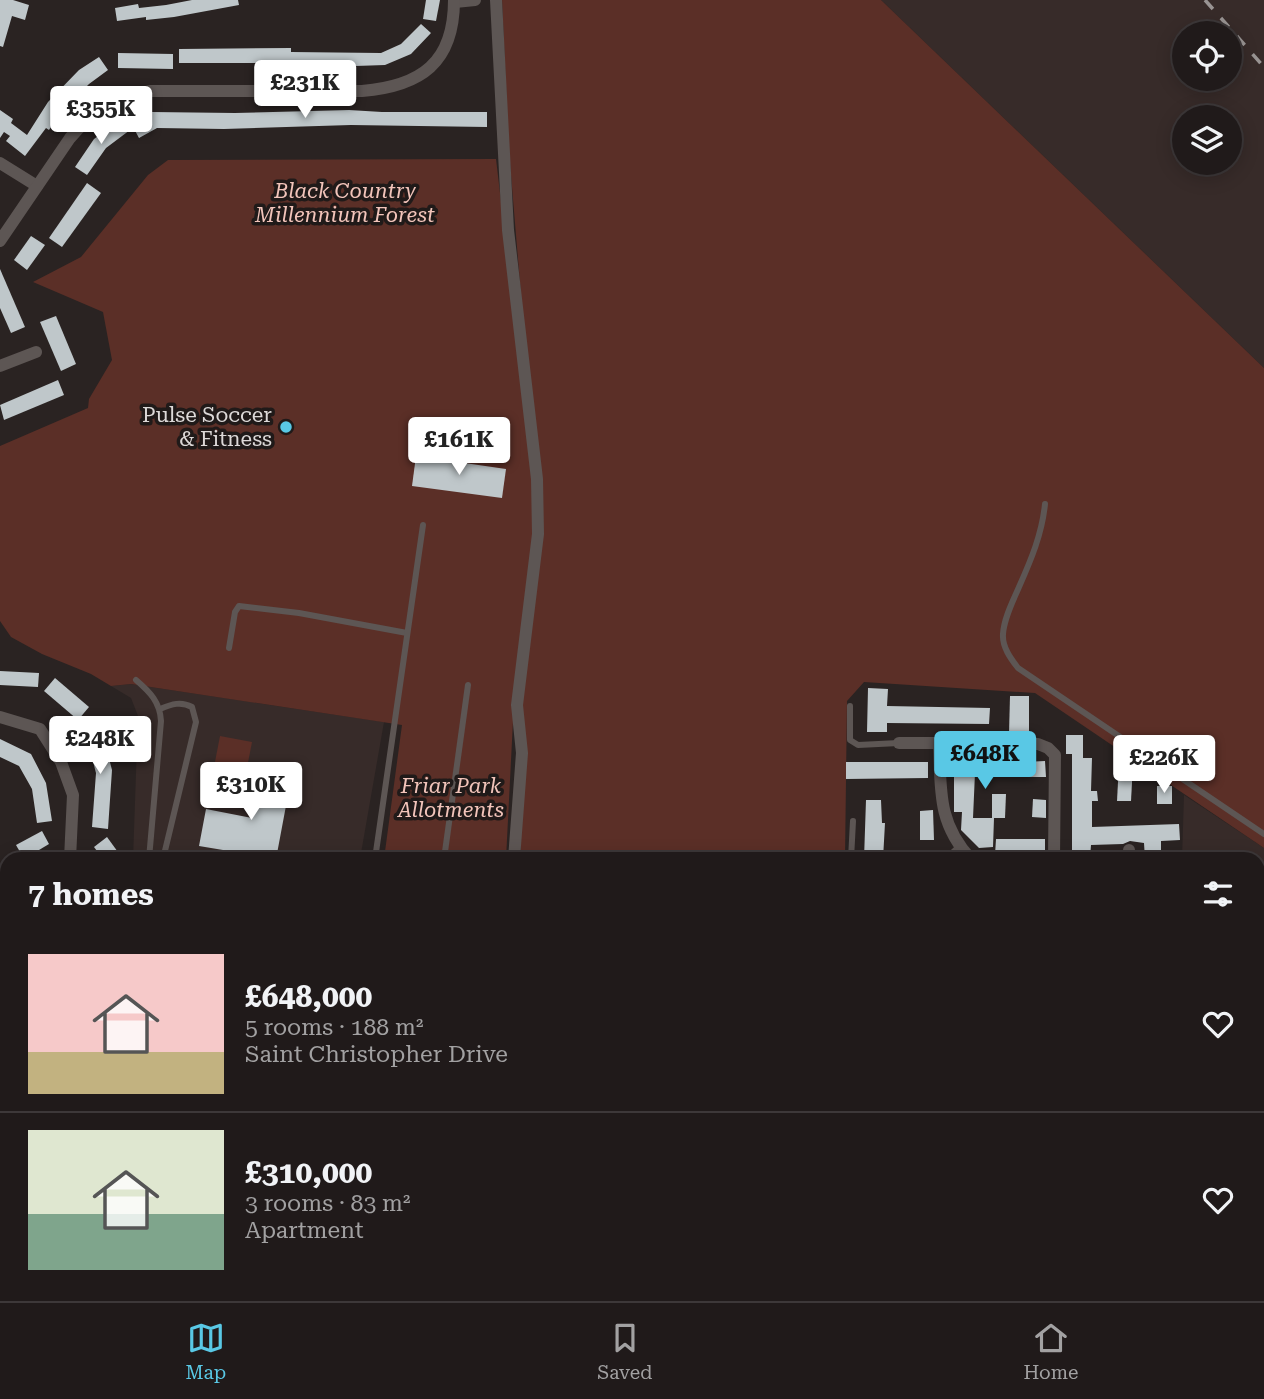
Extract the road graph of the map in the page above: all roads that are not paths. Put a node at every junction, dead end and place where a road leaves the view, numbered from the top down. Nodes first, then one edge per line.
1 (475, 0) edge
2 (496, 0) edge
3 (454, 1) edge
4 (0, 163) edge
5 (37, 186) junction
6 (0, 241) edge
7 (37, 352) dead end
8 (0, 366) edge
9 (1045, 504) dead end
10 (423, 525) dead end
11 (407, 633) junction
12 (229, 648) dead end
13 (136, 680) dead end
14 (468, 685) dead end
15 (850, 706) dead end
16 (160, 709) junction
17 (0, 718) edge
18 (899, 743) joint
19 (940, 743) junction
20 (853, 821) dead end
21 (1264, 834) edge
22 (961, 849) junction
23 (70, 852) edge
24 (150, 852) edge
25 (165, 852) edge
26 (376, 852) edge
27 (445, 852) edge
28 (514, 852) edge
29 (851, 852) edge
30 (958, 852) edge
31 (964, 852) edge
32 (1054, 852) edge

1 - 3 street
2 - 28 street
3 - 5 street
4 - 5 street
5 - 6 street
7 - 8 street
9 - 21 lane
10 - 11 lane
11 - 12 lane
11 - 26 lane
13 - 16 lane
14 - 27 lane
15 - 18 lane
16 - 24 lane
16 - 25 lane
17 - 23 street
18 - 19 street
19 - 22 street
19 - 32 street
20 - 29 lane
22 - 30 street
22 - 31 street

